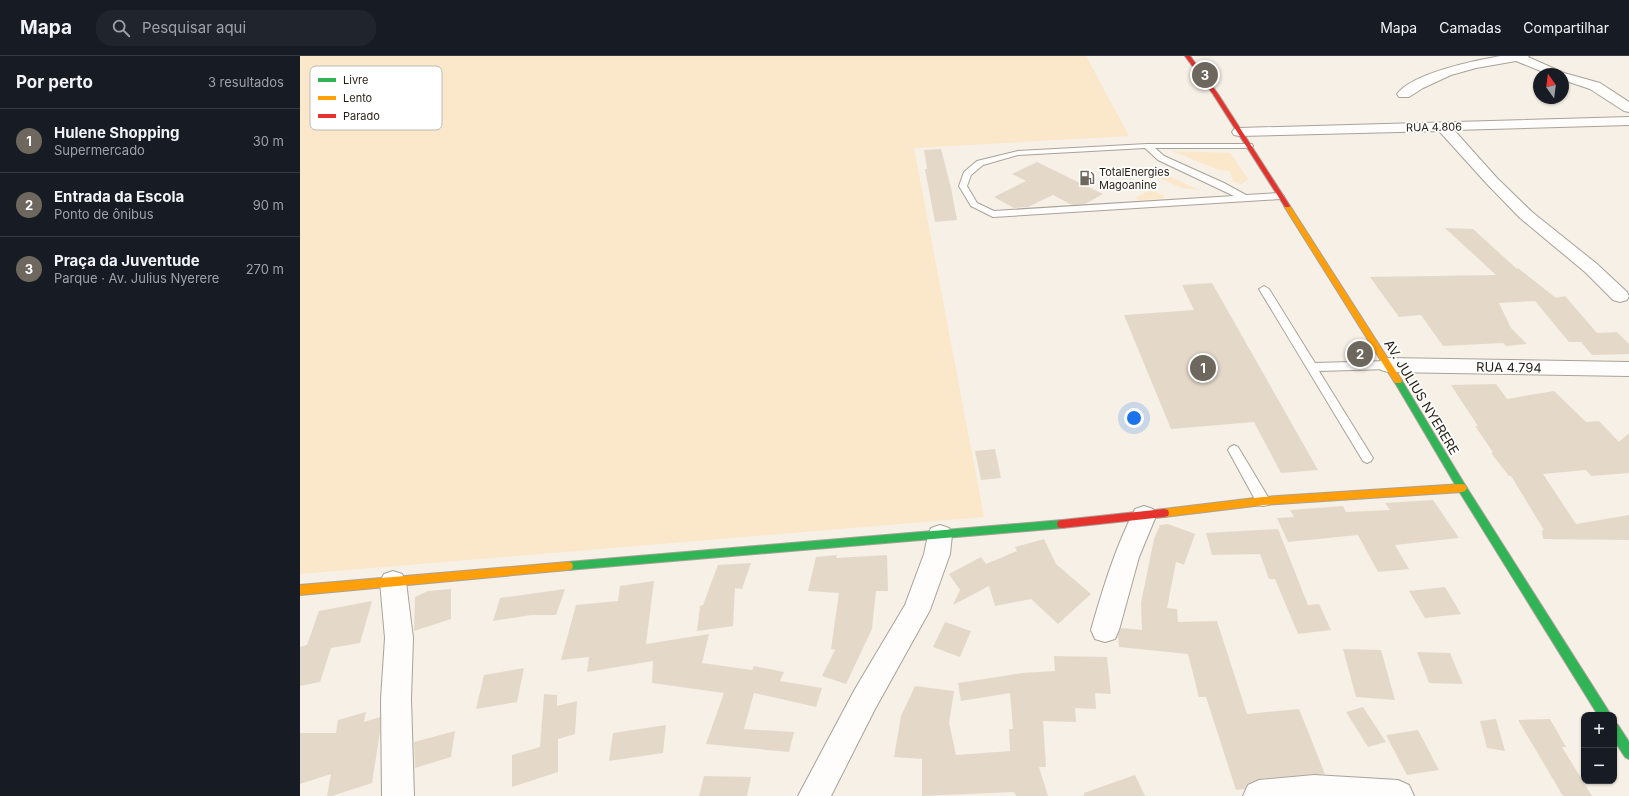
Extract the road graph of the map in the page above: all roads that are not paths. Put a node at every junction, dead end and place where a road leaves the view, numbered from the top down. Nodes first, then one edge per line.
1 (1187, 56) edge
2 (1520, 57) edge
3 (1208, 68) dead end
4 (1545, 68) edge
5 (1569, 78) edge
6 (1215, 94) junction
7 (1404, 94) dead end
8 (1629, 108) edge
9 (1629, 121) edge
10 (1443, 126) junction
11 (1239, 132) junction
12 (1147, 146) junction
13 (1249, 146) junction
14 (1280, 196) junction
15 (1245, 198) junction
16 (1264, 289) dead end
17 (1620, 296) dead end
18 (1388, 365) junction
19 (1311, 367) junction
20 (1629, 370) edge
21 (1234, 450) dead end
22 (1367, 458) dead end
23 (1462, 488) junction
24 (1263, 501) junction
25 (1144, 516) junction
26 (940, 535) junction
27 (393, 582) junction
28 (300, 590) edge
29 (1105, 630) dead end
30 (1603, 712) edge
31 (1617, 734) edge
32 (1629, 753) edge
33 (398, 796) edge
34 (814, 796) edge
35 (1259, 796) edge
36 (1398, 796) edge

1 - 6 main road, AV. JULIUS NYERERE
2 - 4 street
2 - 7 street
3 - 6 main road, AV. JULIUS NYERERE
5 - 8 street
6 - 11 main road, AV. JULIUS NYERERE
9 - 10 street, RUA 4.806
10 - 11 street, RUA 4.806
10 - 17 street
11 - 13 main road, AV. JULIUS NYERERE
12 - 13 lane
12 - 15 lane
12 - 15 lane
13 - 14 main road, AV. JULIUS NYERERE
14 - 15 lane
14 - 18 main road, AV. JULIUS NYERERE
16 - 19 lane
18 - 19 lane
18 - 20 street, RUA 4.794
18 - 23 main road, AV. JULIUS NYERERE
19 - 22 lane
21 - 24 lane
23 - 24 main road
23 - 30 main road, AV. JULIUS NYERERE
24 - 25 main road
25 - 26 main road
25 - 29 street
26 - 27 main road
26 - 34 street
27 - 28 main road
27 - 33 street
31 - 32 main road
35 - 36 street

